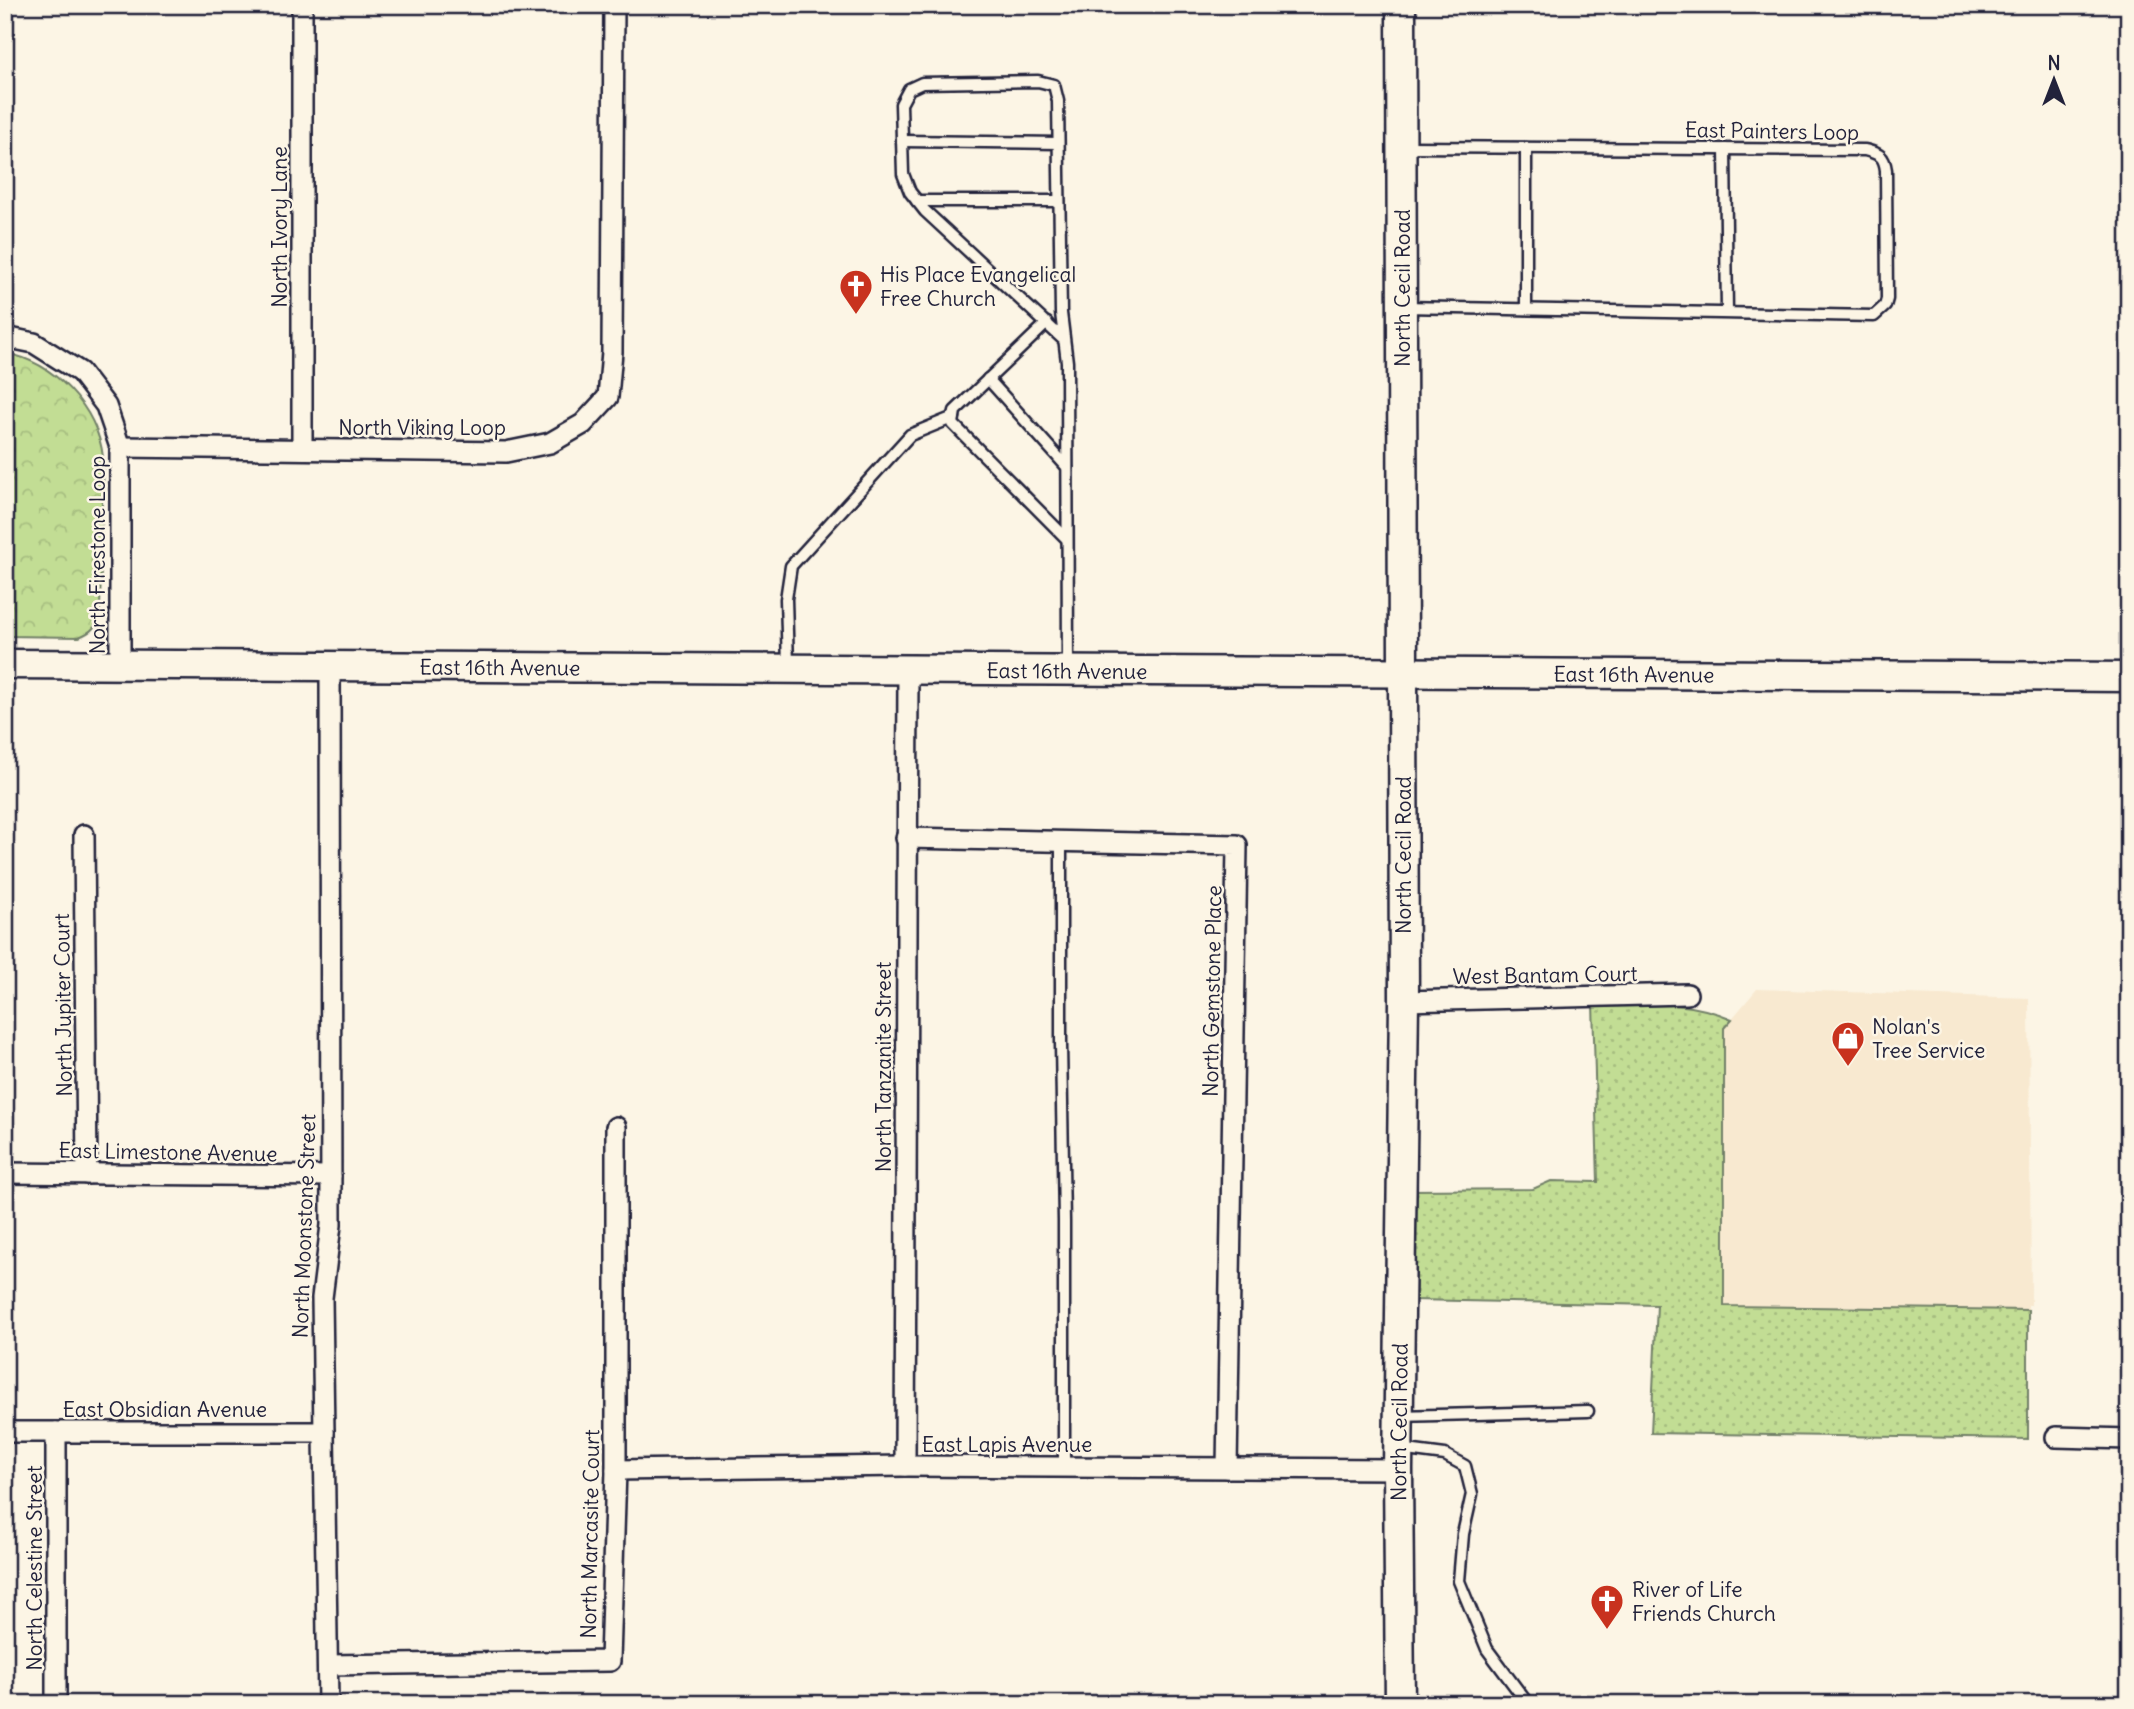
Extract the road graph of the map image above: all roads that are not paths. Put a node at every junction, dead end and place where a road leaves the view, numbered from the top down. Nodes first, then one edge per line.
1 (302, 5) edge
2 (614, 5) edge
3 (1401, 5) edge
4 (902, 141) junction
5 (1059, 143) junction
6 (1402, 147) junction
7 (1526, 148) junction
8 (1725, 149) junction
9 (917, 201) junction
10 (1059, 201) junction
11 (1403, 307) junction
12 (1526, 309) junction
13 (1727, 312) junction
14 (1046, 323) junction
15 (5, 337) edge
16 (1064, 340) junction
17 (988, 379) junction
18 (954, 417) junction
19 (120, 447) junction
20 (302, 449) junction
21 (1067, 467) junction
22 (1067, 539) junction
23 (5, 664) edge
24 (120, 665) junction
25 (330, 666) junction
26 (788, 669) junction
27 (908, 670) junction
28 (1068, 671) junction
29 (1403, 673) junction
30 (2129, 677) edge
31 (84, 835) dead end
32 (906, 838) junction
33 (1061, 841) junction
34 (1687, 994) dead end
35 (1404, 1000) junction
36 (616, 1127) dead end
37 (5, 1173) edge
38 (87, 1174) junction
39 (331, 1176) junction
40 (1588, 1411) dead end
41 (1399, 1416) junction
42 (5, 1432) edge
43 (56, 1432) junction
44 (324, 1432) junction
45 (2056, 1437) dead end
46 (2129, 1439) edge
47 (1398, 1459) junction
48 (905, 1466) junction
49 (1064, 1467) junction
50 (1227, 1468) junction
51 (615, 1470) junction
52 (328, 1665) junction
53 (56, 1704) edge
54 (328, 1704) edge
55 (1400, 1704) edge
56 (1528, 1704) edge

1 - 20 street, North Ivory Lane
2 - 20 street, North Viking Loop
3 - 6 street, North Cecil Road
4 - 5 lane
4 - 5 lane
4 - 9 lane
5 - 10 lane
6 - 7 lane, East Painters Loop
6 - 11 street, North Cecil Road
7 - 8 lane, East Painters Loop
7 - 12 lane
8 - 13 lane
8 - 13 lane, East Painters Loop
9 - 10 lane
9 - 14 lane
10 - 16 lane
11 - 12 lane, East Painters Loop
11 - 29 street, North Cecil Road
12 - 13 lane, East Painters Loop
14 - 16 lane
14 - 17 lane
15 - 19 street, North Firestone Loop
16 - 21 lane
17 - 18 lane
17 - 21 lane
18 - 22 lane
18 - 26 lane
19 - 20 street, North Viking Loop
19 - 24 street, North Firestone Loop
21 - 22 lane
22 - 28 lane
23 - 24 street, East 16th Avenue
24 - 25 street, East 16th Avenue
25 - 26 street, East 16th Avenue
25 - 39 street, North Moonstone Street
26 - 27 street, East 16th Avenue
27 - 28 street, East 16th Avenue
27 - 32 street, North Tanzanite Street
28 - 29 street, East 16th Avenue
29 - 30 street, East 16th Avenue
29 - 35 street, North Cecil Road
31 - 38 street, North Jupiter Court
32 - 33 street, North Gemstone Place
32 - 48 street, North Tanzanite Street
33 - 49 lane
33 - 50 street, North Gemstone Place
34 - 35 street, West Bantam Court
35 - 41 street, North Cecil Road
36 - 51 street, North Marcasite Court
37 - 38 street, East Limestone Avenue
38 - 39 street, East Limestone Avenue
39 - 44 street, North Moonstone Street
40 - 41 lane
41 - 47 street, North Cecil Road
42 - 43 street, East Obsidian Avenue
43 - 44 street, East Obsidian Avenue
43 - 53 street, North Celestine Street
44 - 52 street, North Moonstone Street
45 - 46 street
47 - 50 street, East Lapis Avenue
47 - 55 street, North Cecil Road
47 - 56 lane
48 - 49 street, East Lapis Avenue
48 - 51 street, East Lapis Avenue
49 - 50 street, East Lapis Avenue
51 - 52 street, North Marcasite Court
52 - 54 street, North Moonstone Street

